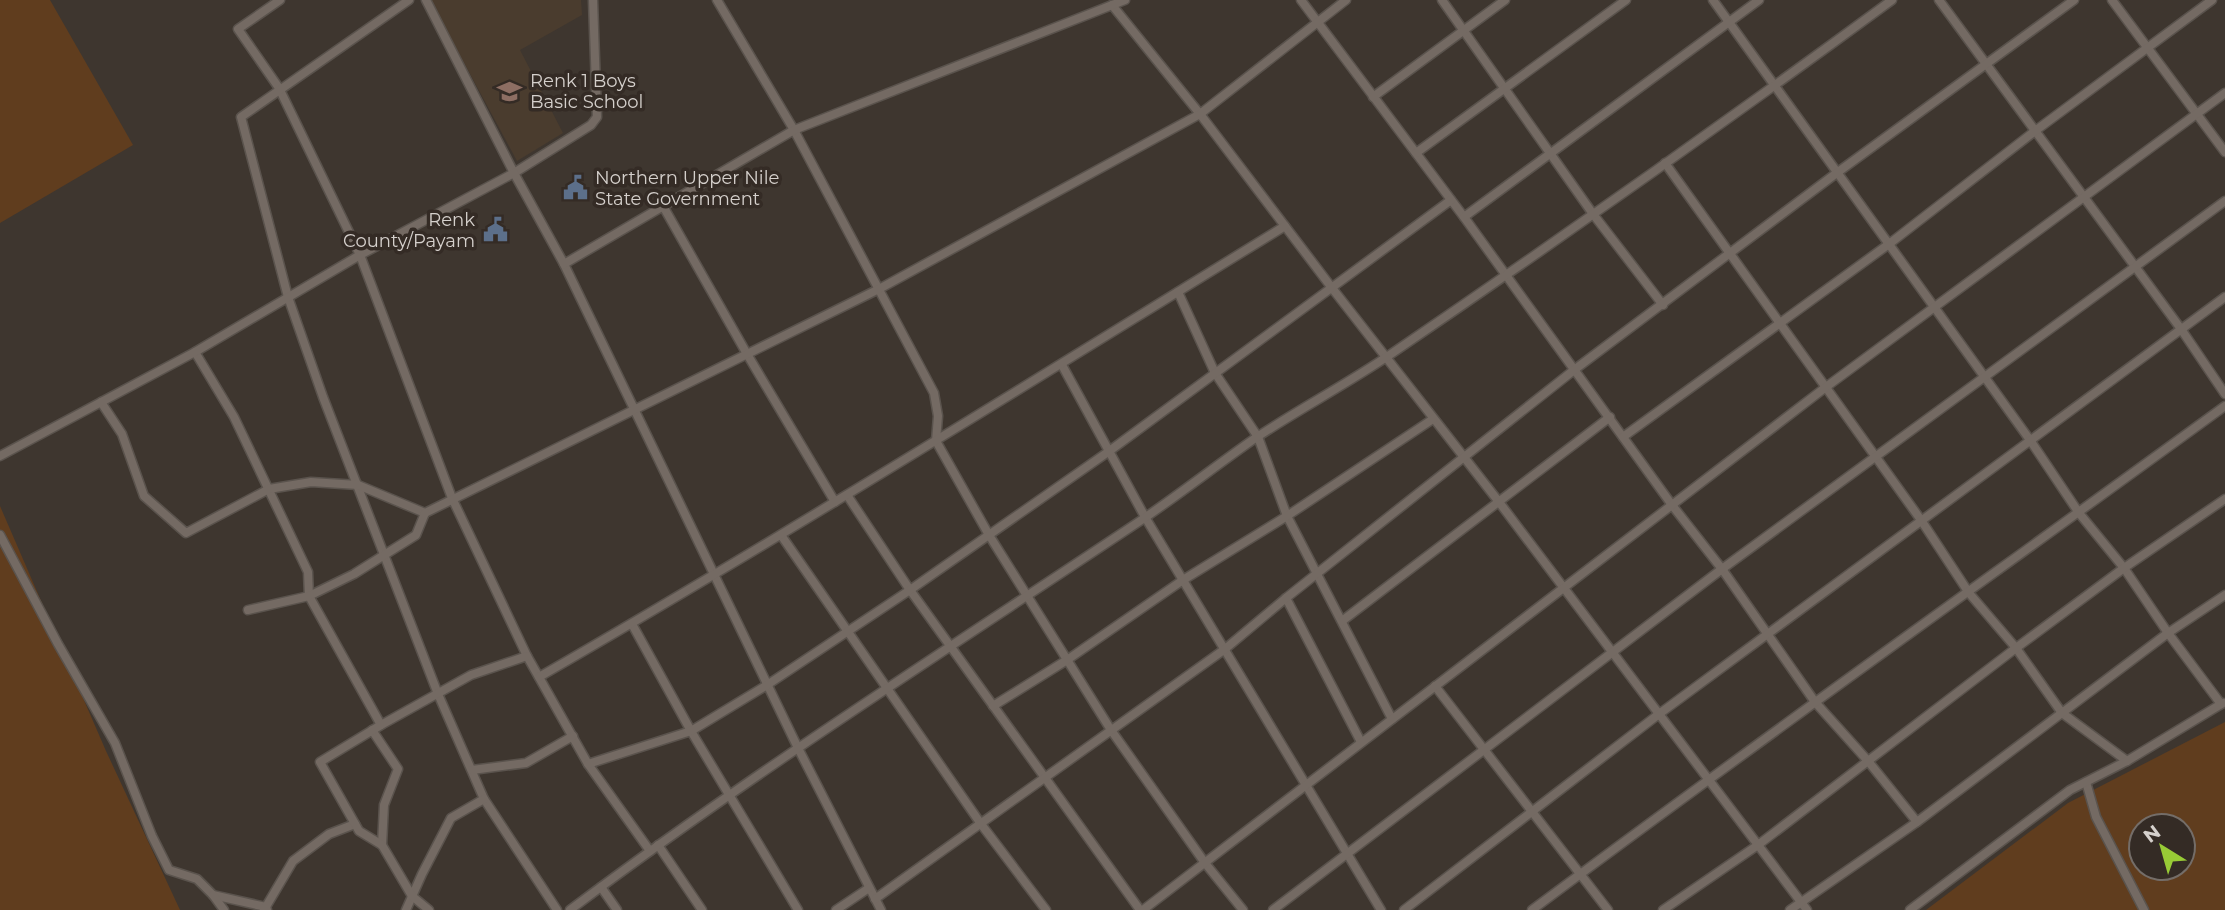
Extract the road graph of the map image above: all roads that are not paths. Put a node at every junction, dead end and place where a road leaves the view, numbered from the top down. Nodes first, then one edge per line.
1 (279, 0) edge
2 (409, 0) edge
3 (426, 0) edge
4 (593, 0) edge
5 (717, 0) edge
6 (1125, 0) edge
7 (1301, 0) edge
8 (1346, 0) edge
9 (1442, 0) edge
10 (1504, 0) edge
11 (1626, 0) edge
12 (1713, 0) edge
13 (1759, 0) edge
14 (1892, 0) edge
15 (1939, 0) edge
16 (2074, 0) edge
17 (2112, 0) edge
18 (2212, 0) edge
19 (1112, 5) junction
20 (1318, 21) junction
21 (1729, 22) junction
22 (1463, 31) junction
23 (2148, 48) junction
24 (1984, 64) junction
25 (1776, 85) junction
26 (279, 88) junction
27 (1505, 88) junction
28 (2225, 93) edge
29 (1373, 97) junction
30 (1200, 114) junction
31 (2197, 114) junction
32 (794, 130) junction
33 (2035, 131) junction
34 (2225, 152) edge
35 (1416, 153) junction
36 (1551, 153) junction
37 (1665, 163) junction
38 (1838, 172) junction
39 (514, 173) junction
40 (2084, 197) junction
41 (1451, 200) junction
42 (2225, 201) edge
43 (663, 206) junction
44 (1593, 214) junction
45 (1464, 217) junction
46 (1285, 226) junction
47 (1889, 244) junction
48 (360, 255) junction
49 (1729, 255) junction
50 (564, 264) junction
51 (2135, 267) junction
52 (1505, 276) junction
53 (1332, 288) junction
54 (880, 289) junction
55 (1178, 292) junction
56 (288, 297) junction
57 (2225, 297) edge
58 (1663, 305) junction
59 (1935, 307) junction
60 (1780, 323) junction
61 (2181, 329) junction
62 (195, 352) junction
63 (747, 354) junction
64 (1387, 357) junction
65 (1062, 365) junction
66 (1574, 370) junction
67 (1215, 373) junction
68 (1985, 377) junction
69 (1826, 387) junction
70 (2225, 394) edge
71 (101, 402) junction
72 (2225, 406) edge
73 (636, 410) junction
74 (1610, 417) junction
75 (1433, 419) junction
76 (1258, 437) junction
77 (1623, 437) junction
78 (2030, 440) junction
79 (936, 441) junction
80 (1108, 452) junction
81 (0, 456) edge
82 (1876, 457) junction
83 (1464, 458) junction
84 (358, 485) junction
85 (269, 489) junction
86 (847, 495) junction
87 (452, 498) junction
88 (2225, 499) edge
89 (835, 502) junction
90 (1499, 502) junction
91 (1672, 505) junction
92 (425, 513) junction
93 (2078, 513) junction
94 (1287, 516) junction
95 (1145, 517) junction
96 (1921, 520) junction
97 (781, 534) junction
98 (0, 535) edge
99 (989, 535) junction
100 (385, 552) junction
101 (2124, 568) junction
102 (1721, 569) junction
103 (1317, 574) junction
104 (716, 575) junction
105 (1183, 580) junction
106 (1564, 587) junction
107 (910, 590) junction
108 (1969, 593) junction
109 (1026, 595) junction
110 (2225, 595) edge
111 (309, 596) junction
112 (1286, 598) junction
113 (248, 610) dead end
114 (1342, 621) junction
115 (632, 624) junction
116 (848, 632) junction
117 (2168, 633) junction
118 (1766, 635) junction
119 (950, 646) junction
120 (2016, 648) junction
121 (1225, 649) junction
122 (1612, 652) junction
123 (527, 656) junction
124 (1067, 660) junction
125 (539, 677) junction
126 (767, 685) junction
127 (1435, 686) junction
128 (888, 687) junction
129 (438, 694) junction
130 (1815, 702) junction
131 (2223, 702) edge
132 (993, 706) junction
133 (2062, 713) junction
134 (1660, 714) junction
135 (1392, 719) junction
136 (381, 725) junction
137 (372, 730) junction
138 (1111, 730) junction
139 (691, 731) junction
140 (573, 736) junction
141 (1361, 742) junction
142 (798, 748) junction
143 (1484, 749) junction
144 (1868, 761) junction
145 (2127, 761) junction
146 (588, 764) junction
147 (472, 770) junction
148 (1045, 778) junction
149 (1708, 780) junction
150 (2086, 782) junction
151 (1307, 786) junction
152 (730, 796) junction
153 (484, 799) junction
154 (1532, 810) junction
155 (1917, 822) junction
156 (355, 824) junction
157 (981, 824) junction
158 (382, 845) junction
159 (658, 845) junction
160 (1758, 845) junction
161 (650, 851) junction
162 (1349, 855) junction
163 (1205, 863) junction
164 (1581, 874) junction
165 (601, 887) junction
166 (869, 888) junction
167 (213, 895) junction
168 (412, 895) junction
169 (875, 899) junction
170 (1801, 902) junction
171 (266, 909) edge
172 (224, 910) edge
173 (406, 910) edge
174 (429, 910) edge
175 (557, 910) edge
176 (570, 910) edge
177 (617, 910) edge
178 (702, 910) edge
179 (798, 910) edge
180 (836, 910) edge
181 (881, 910) edge
182 (1046, 910) edge
183 (1141, 910) edge
184 (1242, 910) edge
185 (1273, 910) edge
186 (1381, 910) edge
187 (1404, 910) edge
188 (1532, 910) edge
189 (1608, 910) edge
190 (1662, 910) edge
191 (1790, 910) edge
192 (1807, 910) edge
193 (1910, 910) edge
194 (2144, 910) edge

1 - 26 street
2 - 26 street
3 - 39 street
4 - 39 street
5 - 32 street
6 - 19 street
7 - 20 street
8 - 20 street
9 - 22 street
10 - 22 street
11 - 27 street
12 - 21 street
13 - 21 street
14 - 25 street
15 - 24 street
16 - 24 street
17 - 23 street
18 - 23 street
19 - 30 street
19 - 32 street
20 - 29 street
20 - 30 street
21 - 25 street
21 - 36 street
22 - 27 street
22 - 29 street
23 - 31 street
23 - 33 street
24 - 33 street
24 - 38 street
25 - 37 street
25 - 38 street
26 - 48 street
26 - 56 street
27 - 35 street
27 - 36 street
28 - 31 street
29 - 35 street
30 - 46 street
30 - 54 street
31 - 34 street
31 - 40 street
32 - 43 street
32 - 54 street
33 - 40 street
33 - 47 street
35 - 41 street
36 - 44 street
36 - 45 street
37 - 44 street
37 - 49 street
38 - 47 street
38 - 49 street
39 - 48 street
39 - 50 street
40 - 51 street
40 - 59 street
41 - 45 street
41 - 53 street
42 - 51 street
43 - 50 street
43 - 63 street
44 - 52 street
44 - 58 street
45 - 52 street
46 - 53 street
46 - 55 street
47 - 59 street
47 - 60 street
48 - 56 street
48 - 87 street
49 - 58 street
49 - 60 street
50 - 73 street
51 - 61 street
51 - 68 street
52 - 64 street
52 - 66 street
53 - 64 street
53 - 67 street
54 - 63 street
54 - 79 street
55 - 65 street
55 - 67 street
56 - 62 street
56 - 84 street
57 - 61 street
58 - 66 street
59 - 68 street
59 - 69 street
60 - 69 street
60 - 77 street
61 - 70 street
61 - 78 street
62 - 71 street
62 - 85 street
63 - 73 street
63 - 89 street
64 - 75 street
64 - 76 street
65 - 79 street
65 - 80 street
66 - 74 street
66 - 83 street
67 - 76 street
67 - 80 street
68 - 78 street
68 - 82 street
69 - 82 street
69 - 91 street
71 - 81 street
71 - 85 street
72 - 93 street
73 - 87 street
73 - 104 street
74 - 77 street
74 - 90 street
75 - 83 street
75 - 94 street
76 - 94 street
76 - 95 street
77 - 91 street
78 - 93 street
78 - 96 street
79 - 86 street
79 - 99 street
80 - 95 street
80 - 99 street
82 - 96 street
82 - 102 street
83 - 90 street
83 - 103 street
84 - 85 street
84 - 92 street
84 - 100 street
85 - 111 street
86 - 89 street
86 - 107 street
87 - 92 street
87 - 123 street
88 - 101 street
89 - 97 street
90 - 106 street
90 - 114 street
91 - 102 street
91 - 106 street
92 - 100 street
93 - 101 street
93 - 108 street
94 - 103 street
94 - 105 street
95 - 105 street
95 - 109 street
96 - 108 street
96 - 118 street
97 - 104 street
97 - 116 street
98 - 167 street
99 - 107 street
99 - 109 street
100 - 111 street
100 - 129 street
101 - 117 street
101 - 120 street
102 - 118 street
102 - 122 street
103 - 112 street
103 - 114 street
104 - 115 street
104 - 126 street
105 - 121 street
105 - 124 street
106 - 122 street
106 - 127 street
107 - 116 street
107 - 119 street
108 - 120 street
108 - 130 street
109 - 119 street
109 - 124 street
110 - 117 street
111 - 113 street
111 - 136 street
112 - 121 street
112 - 141 street
114 - 135 street
115 - 125 street
115 - 139 street
116 - 126 street
116 - 128 street
117 - 131 street
117 - 133 street
118 - 130 street
118 - 134 street
119 - 128 street
119 - 132 street
120 - 133 street
120 - 144 street
121 - 138 street
121 - 151 street
122 - 134 street
122 - 143 street
123 - 125 street
123 - 129 street
124 - 132 street
124 - 138 street
125 - 140 street
126 - 139 street
126 - 142 street
127 - 135 street
127 - 143 street
128 - 142 street
128 - 157 street
129 - 136 street
129 - 147 street
130 - 144 street
130 - 149 street
131 - 145 street
132 - 148 street
133 - 145 street
133 - 155 street
134 - 149 street
134 - 154 street
135 - 141 street
136 - 137 street
137 - 156 street
137 - 158 street
138 - 148 street
138 - 163 street
139 - 146 street
139 - 152 street
140 - 146 street
140 - 147 street
141 - 151 street
142 - 152 street
142 - 166 street
143 - 154 street
143 - 162 street
144 - 155 street
144 - 160 street
145 - 150 street
146 - 161 street
147 - 153 street
148 - 157 street
148 - 183 street
149 - 160 street
149 - 164 street
150 - 193 street
150 - 194 street
151 - 162 street
151 - 163 street
152 - 159 street
152 - 179 street
153 - 168 street
153 - 175 street
154 - 164 street
154 - 187 street
155 - 170 street
156 - 158 street
156 - 171 street
157 - 169 street
157 - 182 street
158 - 168 street
159 - 161 street
159 - 178 street
160 - 170 street
160 - 190 street
161 - 165 street
162 - 185 street
162 - 186 street
163 - 183 street
163 - 184 street
164 - 188 street
164 - 189 street
165 - 176 street
165 - 177 street
166 - 169 street
166 - 180 street
167 - 171 street
167 - 172 street
168 - 173 street
168 - 174 street
169 - 181 street
170 - 191 street
170 - 192 street

